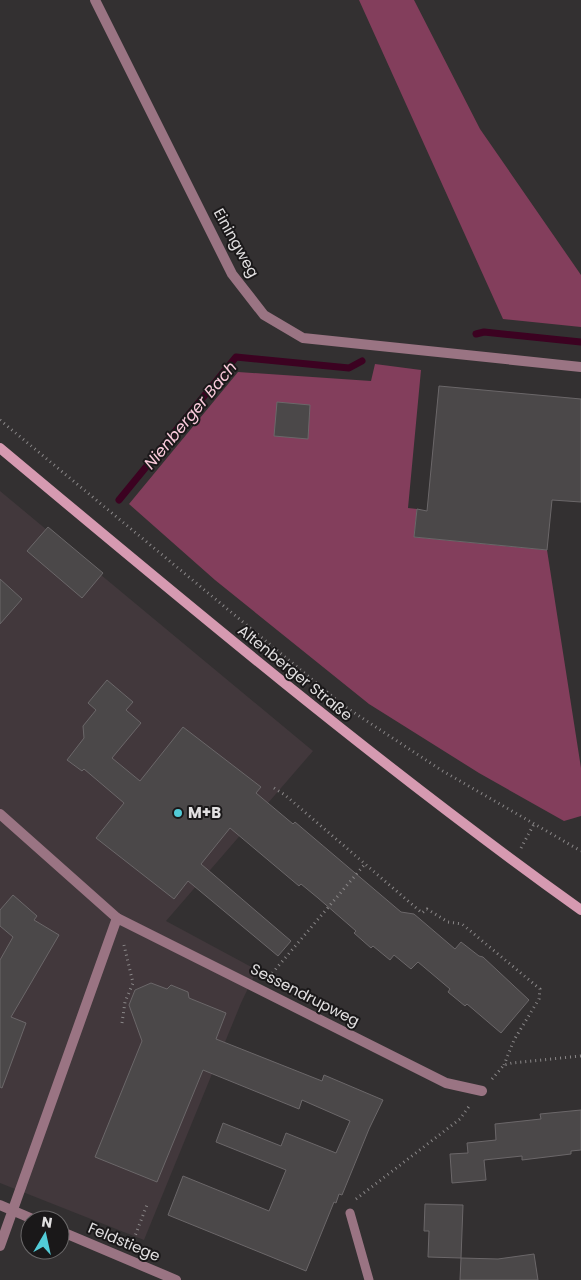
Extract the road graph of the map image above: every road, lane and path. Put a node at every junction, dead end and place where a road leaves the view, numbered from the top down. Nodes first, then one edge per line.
1 (95, 0) edge
2 (581, 366) edge
3 (0, 420) edge
4 (0, 448) edge
5 (274, 788) dead end
6 (0, 814) edge
7 (534, 824) junction
8 (581, 851) edge
9 (513, 861) junction
10 (364, 864) junction
11 (581, 910) edge
12 (118, 918) junction
13 (259, 989) junction
14 (122, 1023) dead end
15 (581, 1056) edge
16 (504, 1065) junction
17 (482, 1091) junction
18 (148, 1202) dead end
19 (0, 1205) edge
20 (12, 1210) junction
21 (20, 1213) edge
22 (350, 1214) joint
23 (70, 1235) edge
24 (0, 1246) edge
25 (126, 1259) junction
26 (176, 1280) edge
27 (369, 1280) edge

1 - 2 street, Einingweg
3 - 7 path
4 - 9 main road, Altenberger Straße
5 - 10 path
6 - 12 street, Sessendrupweg
7 - 8 path
7 - 9 path
9 - 11 main road, Altenberger Straße
10 - 13 path
10 - 16 path
12 - 13 street, Sessendrupweg
12 - 14 path
12 - 20 street
13 - 17 street, Sessendrupweg
15 - 16 path
16 - 17 path
17 - 22 path
18 - 25 path
19 - 20 street
20 - 21 street
20 - 24 street
22 - 27 lane
23 - 25 street, Feldstiege
25 - 26 street, Feldstiege

